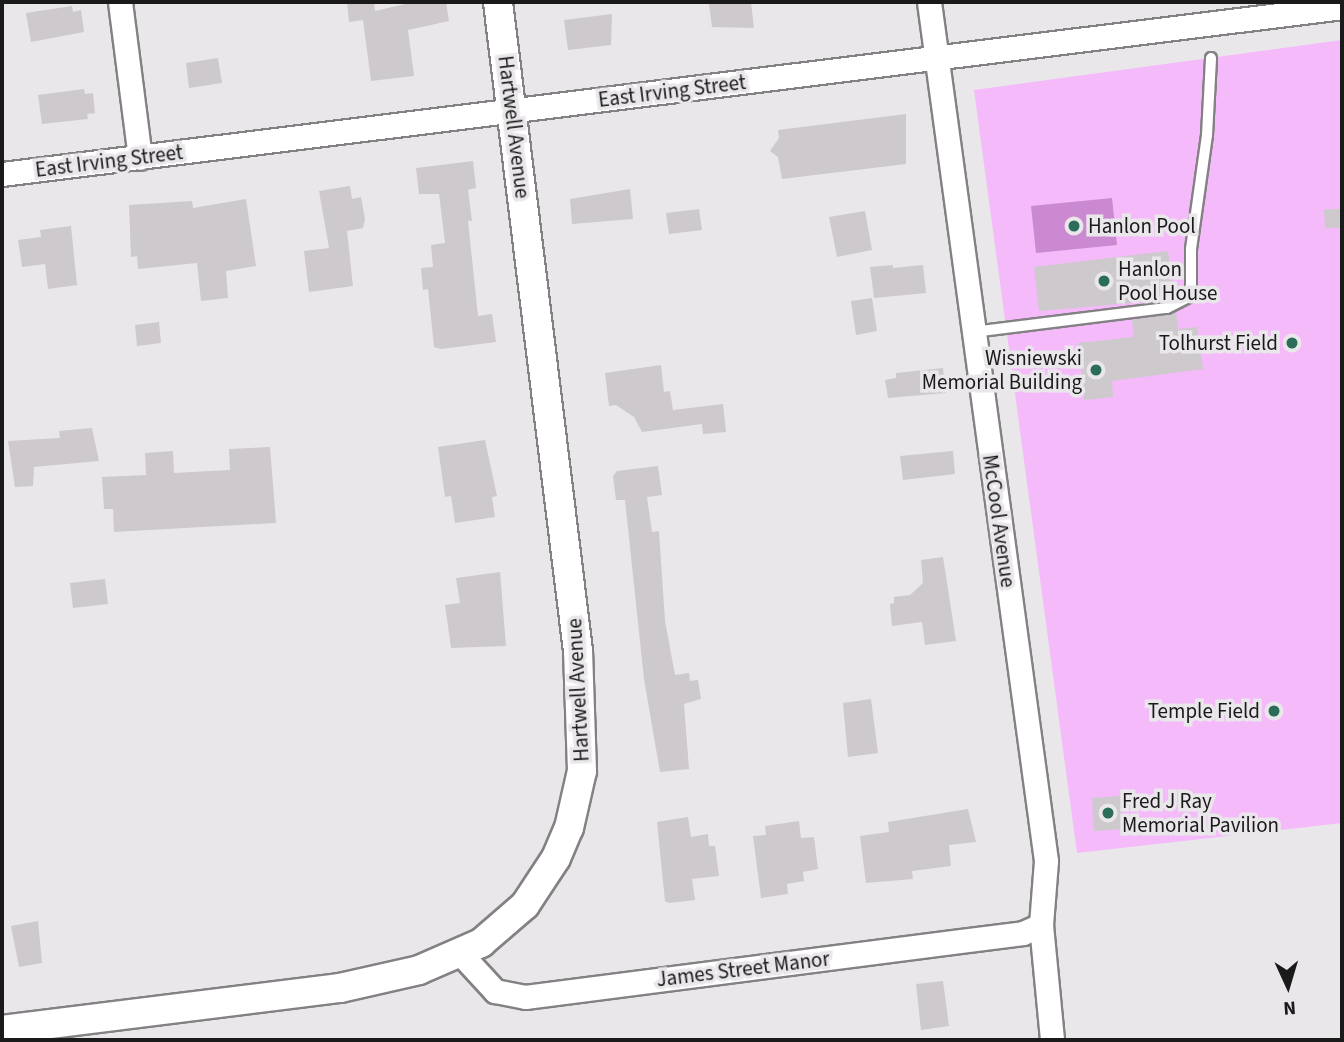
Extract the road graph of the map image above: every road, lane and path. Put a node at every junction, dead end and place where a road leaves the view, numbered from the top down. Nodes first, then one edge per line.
1 (120, 2) edge
2 (498, 2) edge
3 (929, 2) edge
4 (1342, 6) edge
5 (1283, 8) edge
6 (936, 58) junction
7 (1211, 58) dead end
8 (512, 111) junction
9 (140, 158) junction
10 (2, 174) edge
11 (973, 332) junction
12 (1041, 925) junction
13 (460, 953) junction
14 (2, 1030) edge
15 (1052, 1040) edge

1 - 9 street
2 - 8 street, Hartwell Avenue
3 - 6 street, McCool Avenue
4 - 5 street, East Irving Street
5 - 6 street, East Irving Street
6 - 8 street, East Irving Street
6 - 11 street, McCool Avenue
7 - 11 lane
8 - 9 street, East Irving Street
8 - 13 street, Hartwell Avenue
9 - 10 street, East Irving Street
11 - 12 street, McCool Avenue
12 - 13 street, James Street Manor
12 - 15 street, McCool Avenue
13 - 14 street, Hartwell Avenue

